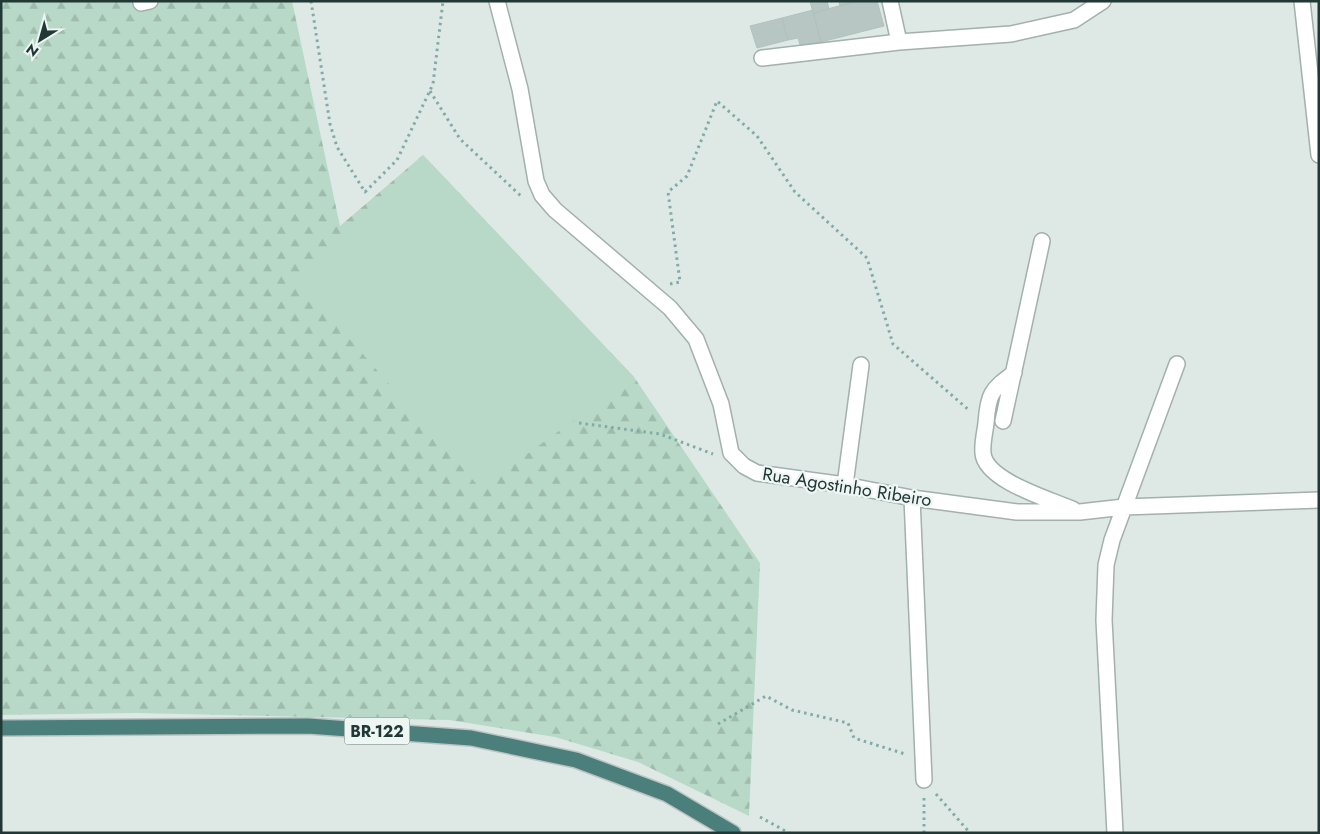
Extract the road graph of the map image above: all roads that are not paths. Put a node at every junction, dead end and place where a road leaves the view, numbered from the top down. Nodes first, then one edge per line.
1 (497, 1) edge
2 (890, 1) edge
3 (1103, 1) edge
4 (1302, 1) edge
5 (899, 42) junction
6 (762, 58) dead end
7 (1319, 155) edge
8 (1042, 241) dead end
9 (1178, 364) dead end
10 (861, 365) dead end
11 (1014, 373) junction
12 (1003, 421) dead end
13 (844, 486) junction
14 (912, 498) junction
15 (1319, 500) edge
16 (1124, 507) junction
17 (1080, 512) junction
18 (1, 728) edge
19 (924, 780) road end
20 (733, 833) edge
21 (1115, 833) edge

1 - 13 street, Rua Agostinho Ribeiro
2 - 5 street
3 - 5 street
4 - 7 street
5 - 6 street
8 - 11 street
9 - 16 street
10 - 13 street
11 - 12 street
11 - 17 street
13 - 14 street, Rua Agostinho Ribeiro
14 - 17 street, Rua Agostinho Ribeiro
14 - 19 street
15 - 16 street, Rua Agostinho Ribeiro
16 - 17 street, Rua Agostinho Ribeiro
16 - 21 street
18 - 20 highway, BR-122

